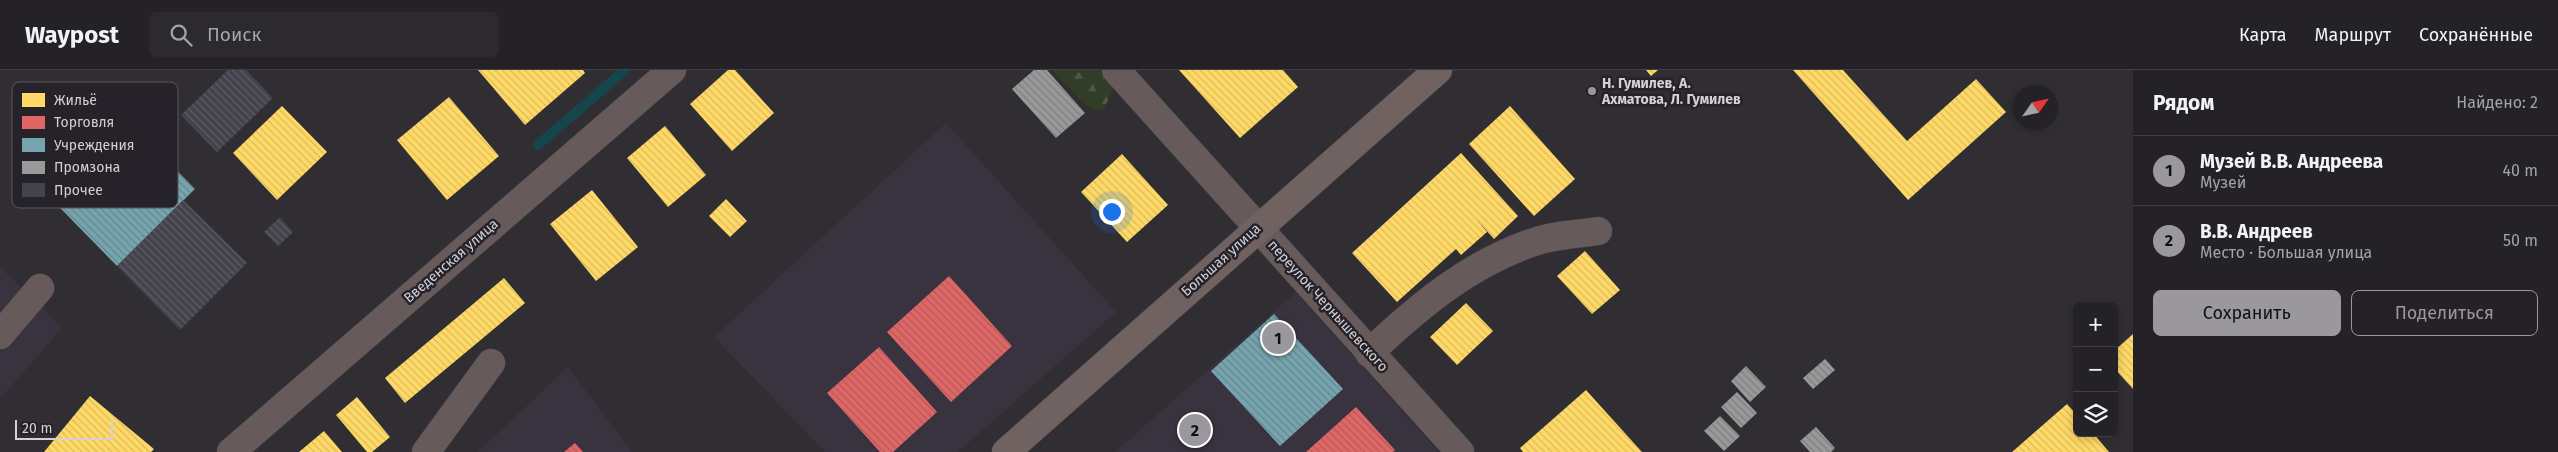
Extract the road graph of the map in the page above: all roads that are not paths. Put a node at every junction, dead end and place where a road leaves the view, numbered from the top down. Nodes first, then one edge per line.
1 (672, 70) edge
2 (1116, 70) edge
3 (1438, 70) edge
4 (1258, 227) junction
5 (1598, 231) dead end
6 (40, 288) dead end
7 (0, 335) edge
8 (1370, 353) junction
9 (490, 364) dead end
10 (231, 452) edge
11 (426, 452) edge
12 (1006, 452) edge
13 (1460, 452) edge

1 - 10 street, Введенская улица
2 - 4 street, переулок Чернышевского
3 - 4 main road, Большая улица
4 - 8 street, переулок Чернышевского
4 - 12 main road, Большая улица
5 - 8 street
6 - 7 street
8 - 13 street, переулок Чернышевского
9 - 11 street

